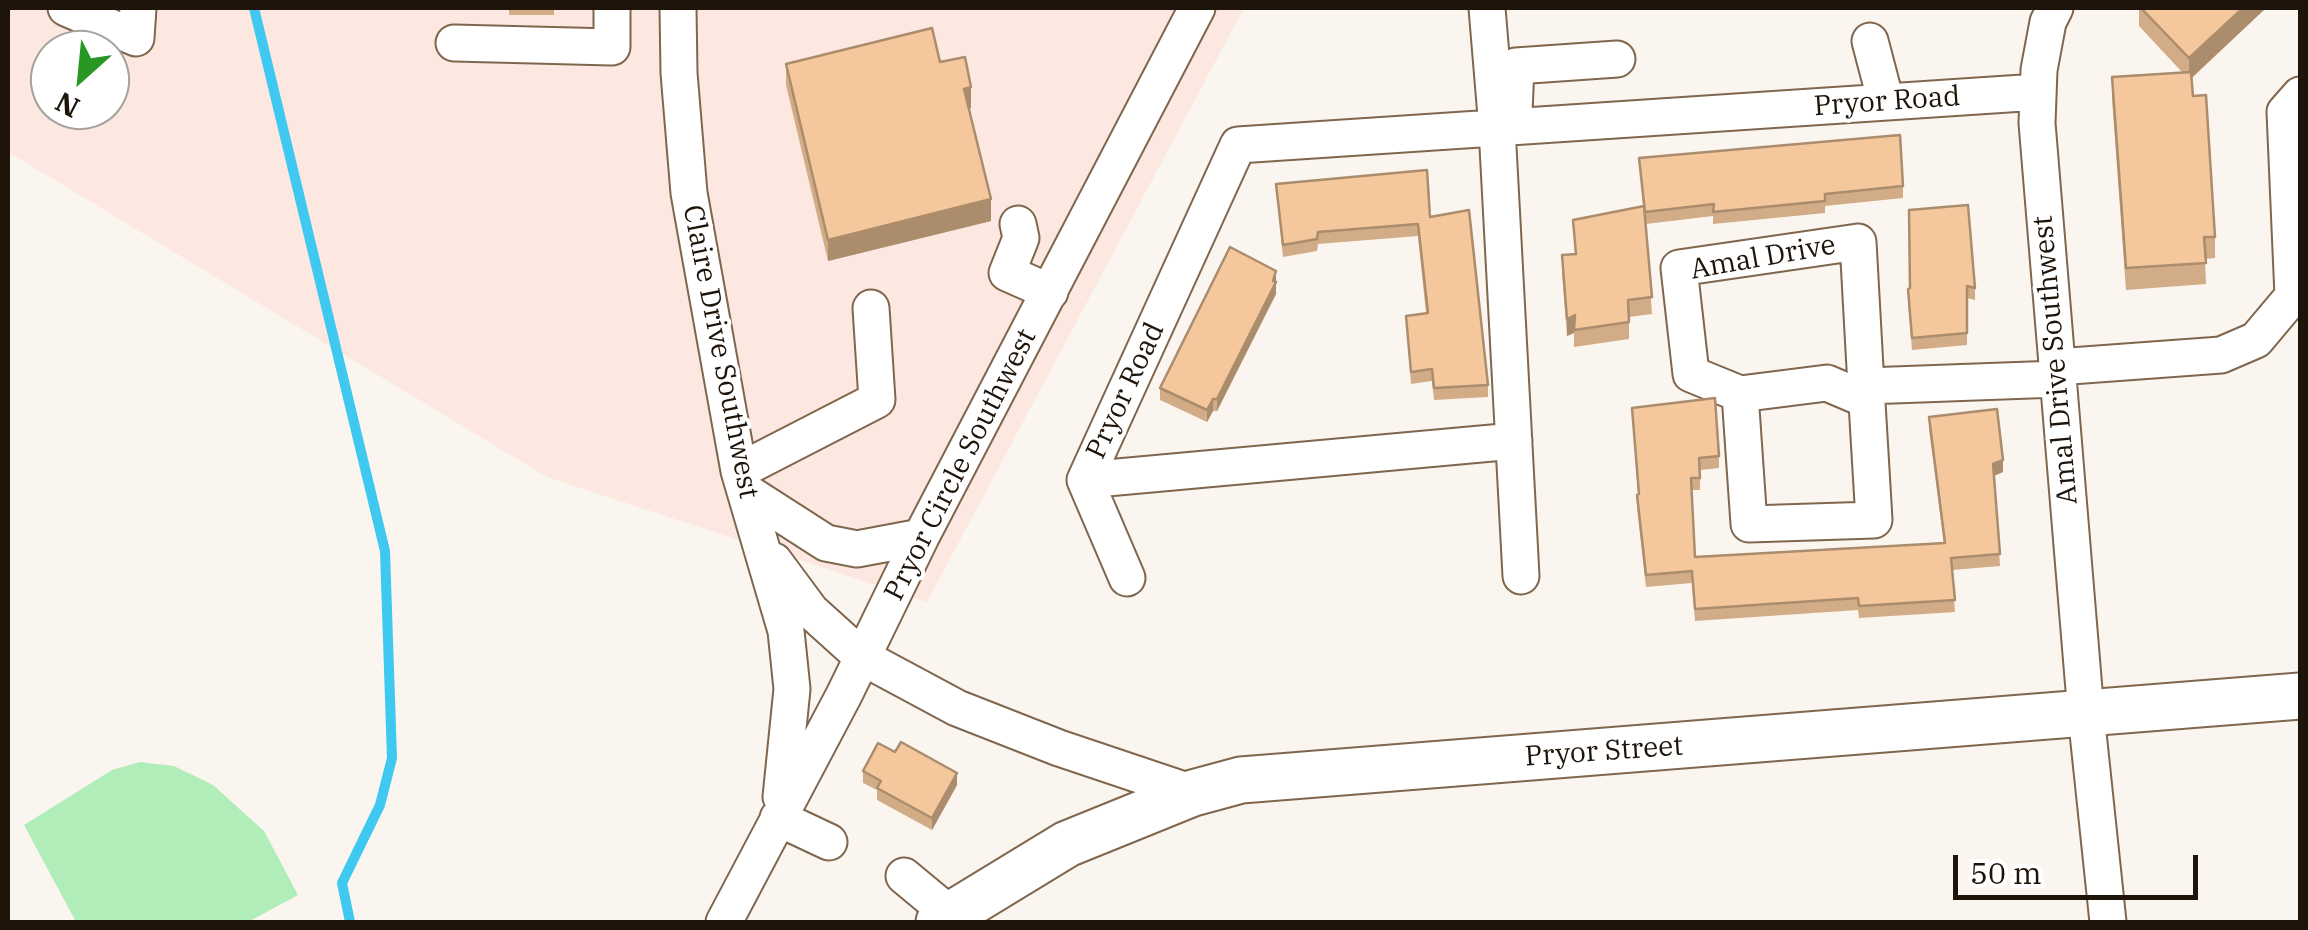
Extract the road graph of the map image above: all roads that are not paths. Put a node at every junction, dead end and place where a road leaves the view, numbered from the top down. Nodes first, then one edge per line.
1 (66, 8) edge
2 (138, 8) edge
3 (612, 8) edge
4 (678, 8) edge
5 (1170, 8) edge
6 (1197, 8) edge
7 (1487, 8) edge
8 (2055, 8) edge
9 (1870, 41) dead end
10 (454, 43) dead end
11 (1618, 58) dead end
12 (1167, 65) junction
13 (2038, 92) junction
14 (2300, 94) edge
15 (1886, 102) junction
16 (1505, 127) junction
17 (1018, 224) dead end
18 (1050, 292) junction
19 (2297, 295) edge
20 (872, 308) dead end
21 (2058, 373) junction
22 (1867, 393) junction
23 (1740, 394) junction
24 (1514, 440) junction
25 (1085, 480) junction
26 (742, 481) junction
27 (921, 536) junction
28 (760, 542) junction
29 (1521, 576) dead end
30 (1126, 578) dead end
31 (862, 656) junction
32 (2300, 696) edge
33 (2086, 714) junction
34 (1193, 793) junction
35 (778, 818) junction
36 (829, 842) dead end
37 (904, 876) dead end
38 (945, 919) edge
39 (724, 922) edge
40 (2108, 922) edge

1 - 2 street
3 - 10 street
4 - 26 street, Claire Drive Southwest
5 - 12 street
6 - 12 street, Pryor Circle Southwest
7 - 16 street
8 - 13 street, Amal Drive Southwest
9 - 15 street
11 - 16 street
12 - 18 street, Pryor Circle Southwest
13 - 15 street, Pryor Road
13 - 21 street, Amal Drive Southwest
14 - 19 street
15 - 16 street, Pryor Road
16 - 24 street
16 - 25 street, Pryor Road
17 - 18 street
18 - 27 street, Pryor Circle Southwest
19 - 21 street
20 - 26 street
21 - 22 street
21 - 33 street, Amal Drive Southwest
22 - 23 street
22 - 23 street, Amal Drive
22 - 23 street, Amal Drive
24 - 25 street, Pryor Road
24 - 29 street
25 - 30 street
26 - 27 street
26 - 28 street, Claire Drive Southwest
27 - 31 street, Pryor Circle Southwest
28 - 31 street, Claire Drive Southwest
28 - 35 street
31 - 34 street, Claire Drive Southwest
31 - 35 street, Pryor Circle Southwest
32 - 33 main road, Pryor Street
33 - 34 main road, Pryor Street
33 - 40 street
34 - 38 main road, Pryor Street
35 - 36 street
35 - 39 street, Pryor Circle Southwest
37 - 38 street

